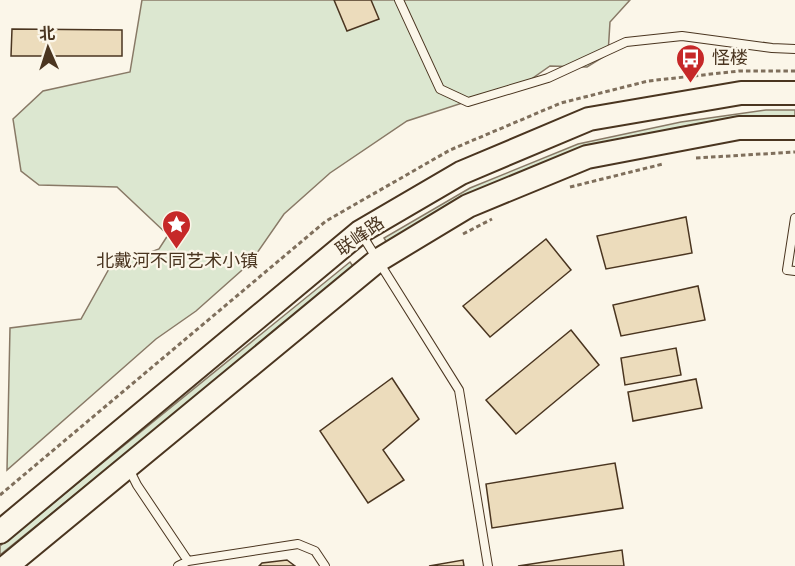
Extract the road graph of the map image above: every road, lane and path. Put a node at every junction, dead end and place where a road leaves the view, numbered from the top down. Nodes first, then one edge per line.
1 (399, 0) edge
2 (795, 49) edge
3 (795, 93) edge
4 (795, 128) edge
5 (795, 218) edge
6 (360, 232) junction
7 (377, 261) junction
8 (795, 271) edge
9 (127, 466) junction
10 (0, 532) edge
11 (188, 561) junction
12 (8, 566) edge
13 (178, 566) edge
14 (325, 566) edge
15 (488, 566) edge

1 - 2 lane
3 - 6 main road, 联峰路
4 - 7 main road, 联峰路
5 - 8 lane
6 - 7 lane
6 - 10 main road, 联峰路
7 - 9 main road, 联峰路
7 - 15 lane
9 - 11 lane
9 - 12 main road, 联峰路
11 - 13 lane
11 - 14 lane

